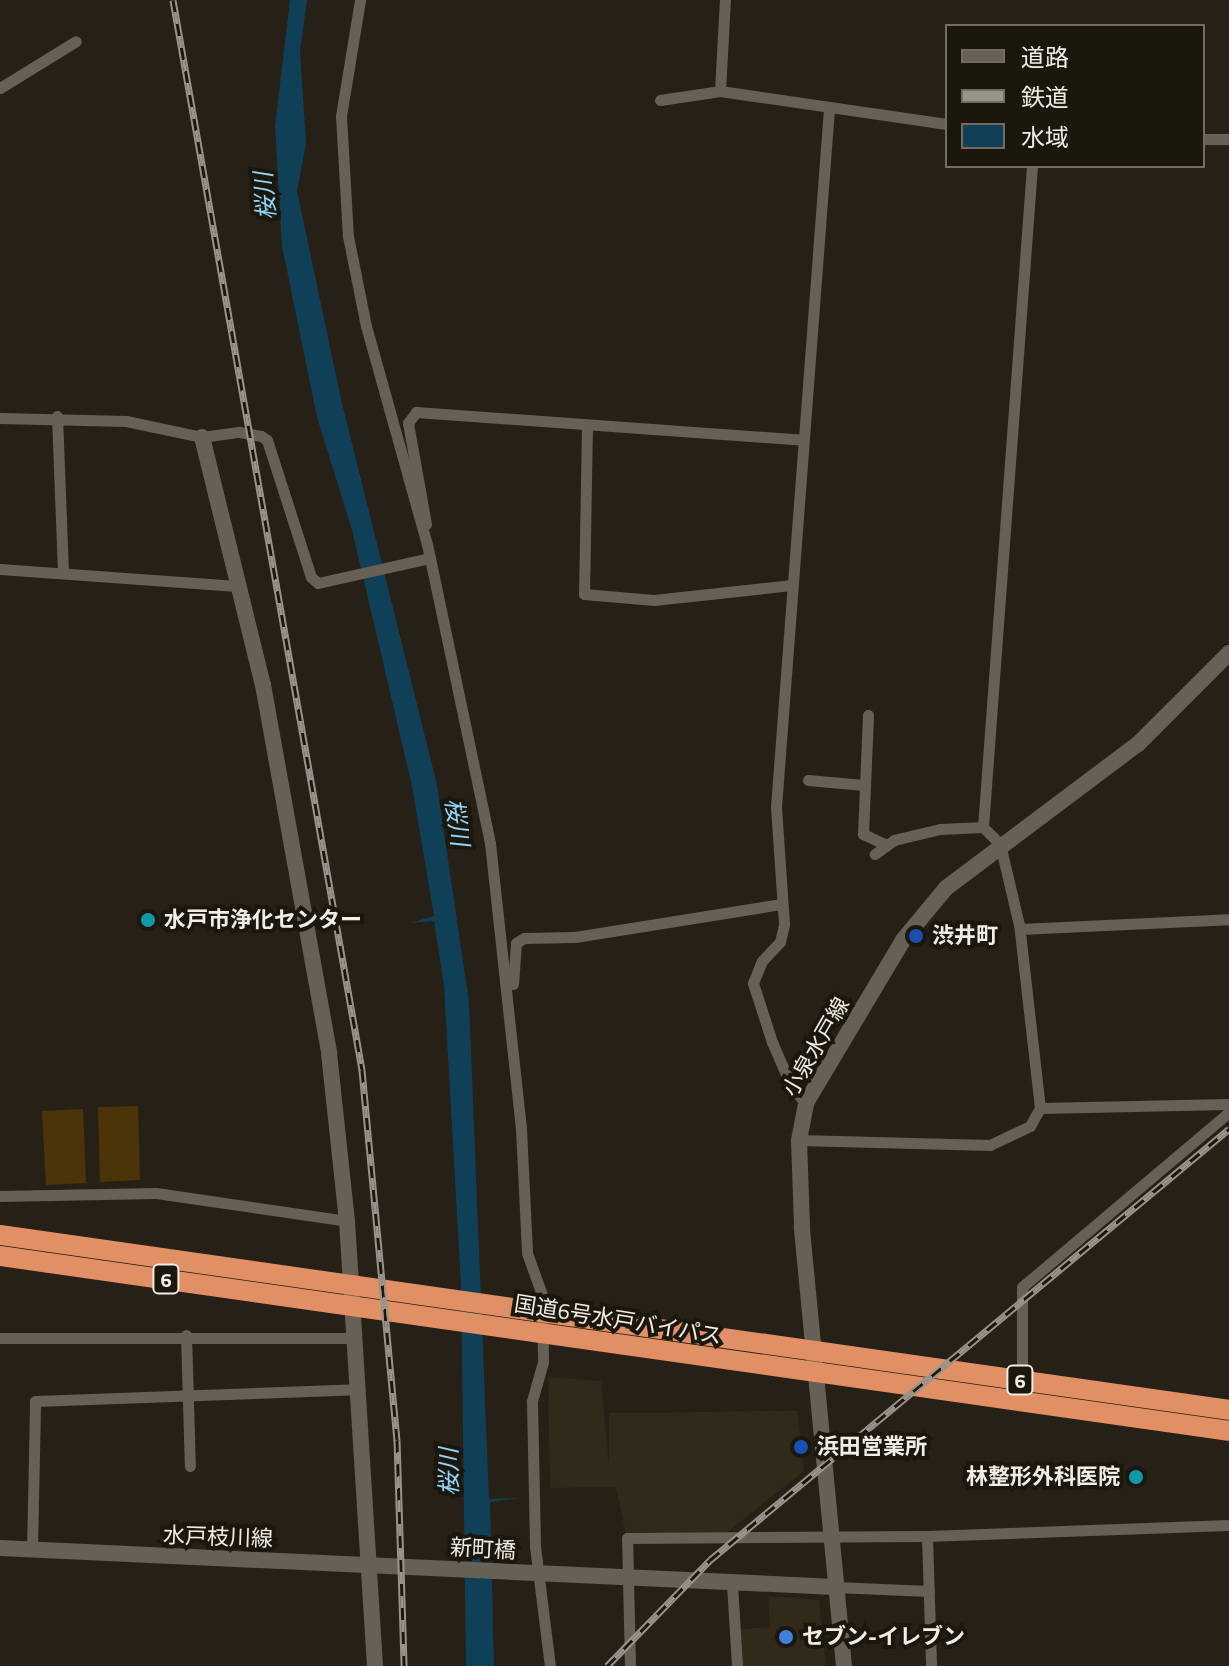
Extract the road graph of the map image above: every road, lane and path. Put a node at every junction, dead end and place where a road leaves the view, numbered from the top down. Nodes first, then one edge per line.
1 (360, 0) edge
2 (725, 0) edge
3 (76, 41) dead end
4 (0, 88) edge
5 (720, 91) junction
6 (660, 100) dead end
7 (829, 108) junction
8 (945, 124) edge
9 (1205, 139) edge
10 (1229, 139) edge
11 (1032, 168) edge
12 (57, 416) junction
13 (0, 418) edge
14 (587, 425) junction
15 (202, 437) junction
16 (803, 440) junction
17 (427, 544) junction
18 (426, 559) junction
19 (0, 569) edge
20 (63, 571) junction
21 (792, 585) junction
22 (240, 586) junction
23 (1229, 653) edge
24 (868, 715) dead end
25 (808, 780) dead end
26 (864, 785) junction
27 (983, 827) junction
28 (1000, 844) junction
29 (887, 845) junction
30 (875, 854) dead end
31 (780, 904) junction
32 (1229, 919) edge
33 (1020, 929) junction
34 (509, 996) junction
35 (806, 1103) junction
36 (1229, 1104) edge
37 (1040, 1108) junction
38 (1229, 1112) edge
39 (799, 1140) junction
40 (0, 1196) edge
41 (347, 1221) junction
42 (0, 1235) edge
43 (0, 1256) edge
44 (331, 1294) junction
45 (561, 1326) junction
46 (186, 1335) junction
47 (0, 1338) edge
48 (354, 1338) junction
49 (811, 1351) junction
50 (813, 1374) junction
51 (1022, 1381) junction
52 (357, 1389) junction
53 (187, 1392) junction
54 (1229, 1410) edge
55 (1229, 1431) edge
56 (190, 1466) dead end
57 (1229, 1525) edge
58 (830, 1536) junction
59 (927, 1536) junction
60 (0, 1548) edge
61 (32, 1550) junction
62 (373, 1564) junction
63 (434, 1569) joint
64 (534, 1574) junction
65 (627, 1579) junction
66 (732, 1584) junction
67 (835, 1587) junction
68 (929, 1591) junction
69 (375, 1666) edge
70 (550, 1666) edge
71 (630, 1666) edge
72 (737, 1666) edge
73 (844, 1666) edge
74 (931, 1666) edge

1 - 17 street
2 - 5 street
3 - 4 street
5 - 6 street
5 - 7 street
7 - 8 street
7 - 16 street
9 - 10 street
11 - 27 street
12 - 13 street
12 - 15 street
12 - 20 street
14 - 16 street
14 - 17 street
14 - 21 street
15 - 18 street
15 - 22 main road
16 - 21 street
17 - 18 street
18 - 34 street
19 - 20 street
20 - 22 street
21 - 31 street
22 - 41 main road
23 - 28 main road, 小泉水戸線
24 - 26 street
25 - 26 street
26 - 29 street
27 - 28 street
27 - 29 street
28 - 33 street
28 - 35 main road, 小泉水戸線
29 - 30 street
31 - 34 street
31 - 35 street
32 - 33 street
33 - 37 street
34 - 64 street
35 - 39 main road, 小泉水戸線
36 - 37 street
37 - 39 street
38 - 51 street
39 - 49 main road, 小泉水戸線
40 - 41 street
41 - 48 main road
42 - 44 highway, 国道6号水戸バイパス / 6
43 - 44 highway, 国道6号水戸バイパス / 6
44 - 45 highway, 国道6号水戸バイパス / 6
45 - 49 highway, 国道6号水戸バイパス / 6
45 - 50 highway, 国道6号水戸バイパス / 6
46 - 47 street
46 - 48 street
46 - 53 street
48 - 52 main road
49 - 50 main road, 小泉水戸線
49 - 51 highway, 国道6号水戸バイパス / 6
50 - 55 highway, 国道6号水戸バイパス / 6
50 - 58 main road, 小泉水戸線
51 - 54 highway, 国道6号水戸バイパス / 6
52 - 53 street
52 - 62 main road
53 - 56 street
53 - 61 street
57 - 59 street
58 - 59 street
58 - 65 street
58 - 67 main road, 小泉水戸線
59 - 68 street
60 - 61 main road, 水戸枝川線
61 - 62 main road, 水戸枝川線
62 - 63 main road, 水戸枝川線
62 - 69 main road
63 - 64 main road, 新町橋
64 - 65 main road
64 - 70 street
65 - 66 main road
65 - 71 street
66 - 67 main road
66 - 72 street
67 - 68 street
67 - 73 main road, 小泉水戸線
68 - 74 street

